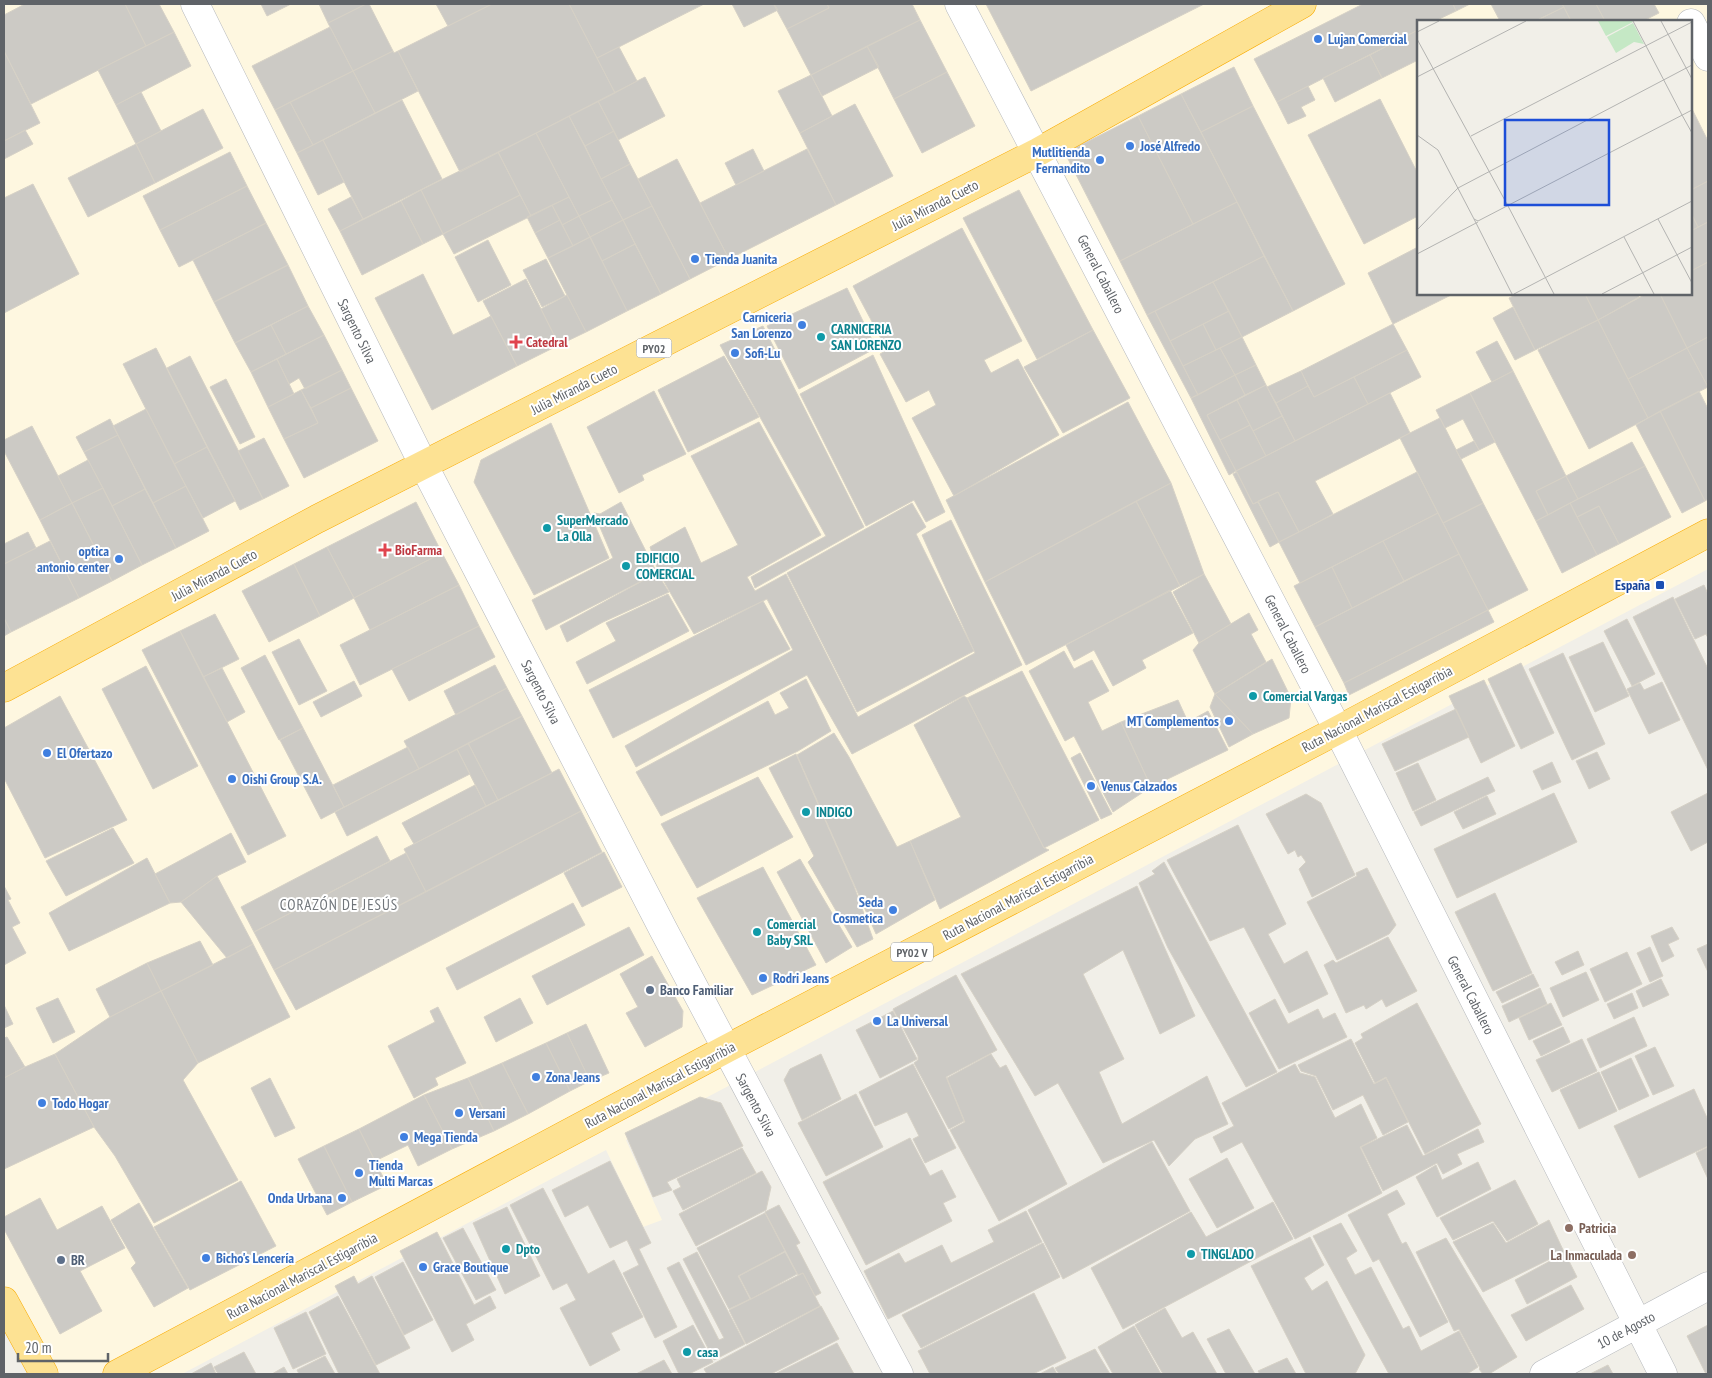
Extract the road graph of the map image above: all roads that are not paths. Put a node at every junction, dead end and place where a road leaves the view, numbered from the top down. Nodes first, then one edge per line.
1 (195, 4) edge
2 (959, 4) edge
3 (1302, 4) edge
4 (1680, 4) edge
5 (1689, 20) edge
6 (1692, 26) edge
7 (1708, 56) edge
8 (1038, 152) junction
9 (424, 466) junction
10 (1708, 533) edge
11 (4, 688) edge
12 (1338, 730) junction
13 (726, 1049) junction
14 (1708, 1286) edge
15 (4, 1301) edge
16 (1636, 1324) junction
17 (44, 1374) edge
18 (117, 1374) edge
19 (899, 1374) edge
20 (1544, 1374) edge
21 (1663, 1374) edge

1 - 9 street, Sargento Silva
2 - 8 street, General Caballero
3 - 8 highway, Julia Miranda Cueto / PY02
4 - 5 street
6 - 7 street
8 - 9 highway, Julia Miranda Cueto / PY02
8 - 12 street, General Caballero
9 - 11 highway, Julia Miranda Cueto / PY02
9 - 13 street, Sargento Silva
10 - 12 highway, Ruta Nacional Mariscal Estigarribia / PY02 V
12 - 13 highway, Ruta Nacional Mariscal Estigarribia / PY02 V
12 - 16 street, General Caballero
13 - 18 highway, Ruta Nacional Mariscal Estigarribia / PY02 V
13 - 19 street, Sargento Silva
14 - 16 street, 10 de Agosto
15 - 17 highway
16 - 20 street, 10 de Agosto
16 - 21 street, General Caballero

